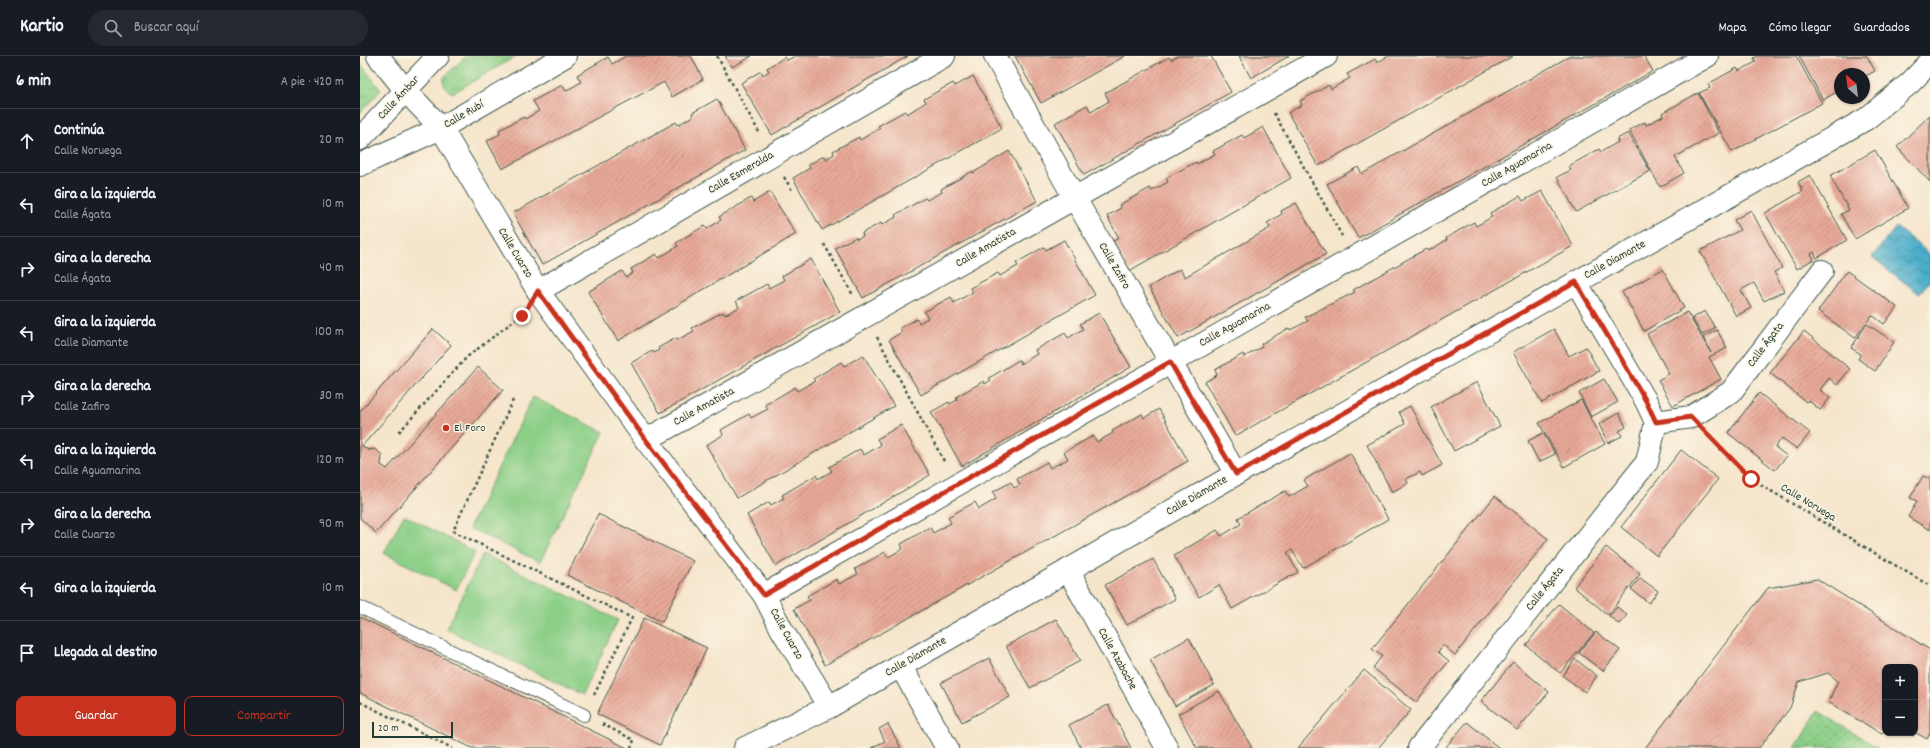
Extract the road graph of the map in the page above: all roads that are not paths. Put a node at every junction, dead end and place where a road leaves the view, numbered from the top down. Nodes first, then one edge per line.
1 (378, 56) edge
2 (438, 56) edge
3 (565, 56) edge
4 (944, 56) edge
5 (996, 56) edge
6 (1326, 56) edge
7 (1707, 56) edge
8 (1930, 62) edge
9 (406, 91) junction
10 (441, 128) junction
11 (360, 139) edge
12 (360, 165) edge
13 (1074, 197) junction
14 (1822, 272) dead end
15 (1576, 282) junction
16 (538, 291) junction
17 (1170, 362) junction
18 (1656, 422) junction
19 (646, 440) junction
20 (1236, 474) junction
21 (1068, 570) junction
22 (764, 595) junction
23 (360, 607) edge
24 (900, 665) junction
25 (829, 707) junction
26 (584, 715) road end
27 (745, 748) edge
28 (947, 748) edge
29 (1167, 748) edge
30 (1418, 748) edge

1 - 9 street, Calle Cuarzo
2 - 9 street, Calle Ámbar
3 - 10 street, Calle Rubí
4 - 16 street, Calle Esmeralda
5 - 13 street, Calle Zafiro
6 - 13 street, Calle Amatista
7 - 17 street, Calle Aguamarina
8 - 15 street, Calle Diamante
9 - 10 street, Calle Cuarzo
9 - 11 street, Calle Ámbar
10 - 12 street, Calle Rubí
10 - 16 street, Calle Cuarzo
13 - 17 street, Calle Zafiro
13 - 19 street, Calle Amatista
14 - 18 street, Calle Ágata
15 - 18 street
15 - 20 street, Calle Diamante
16 - 19 street, Calle Cuarzo
17 - 20 street, Calle Zafiro
17 - 22 street, Calle Aguamarina
18 - 30 street, Calle Ágata
19 - 22 street, Calle Cuarzo
20 - 21 street, Calle Diamante
21 - 24 street, Calle Diamante
21 - 29 street, Calle Azabache
22 - 25 street, Calle Cuarzo
23 - 26 lane
24 - 25 street, Calle Diamante
24 - 28 street
25 - 27 street, Calle Diamante

